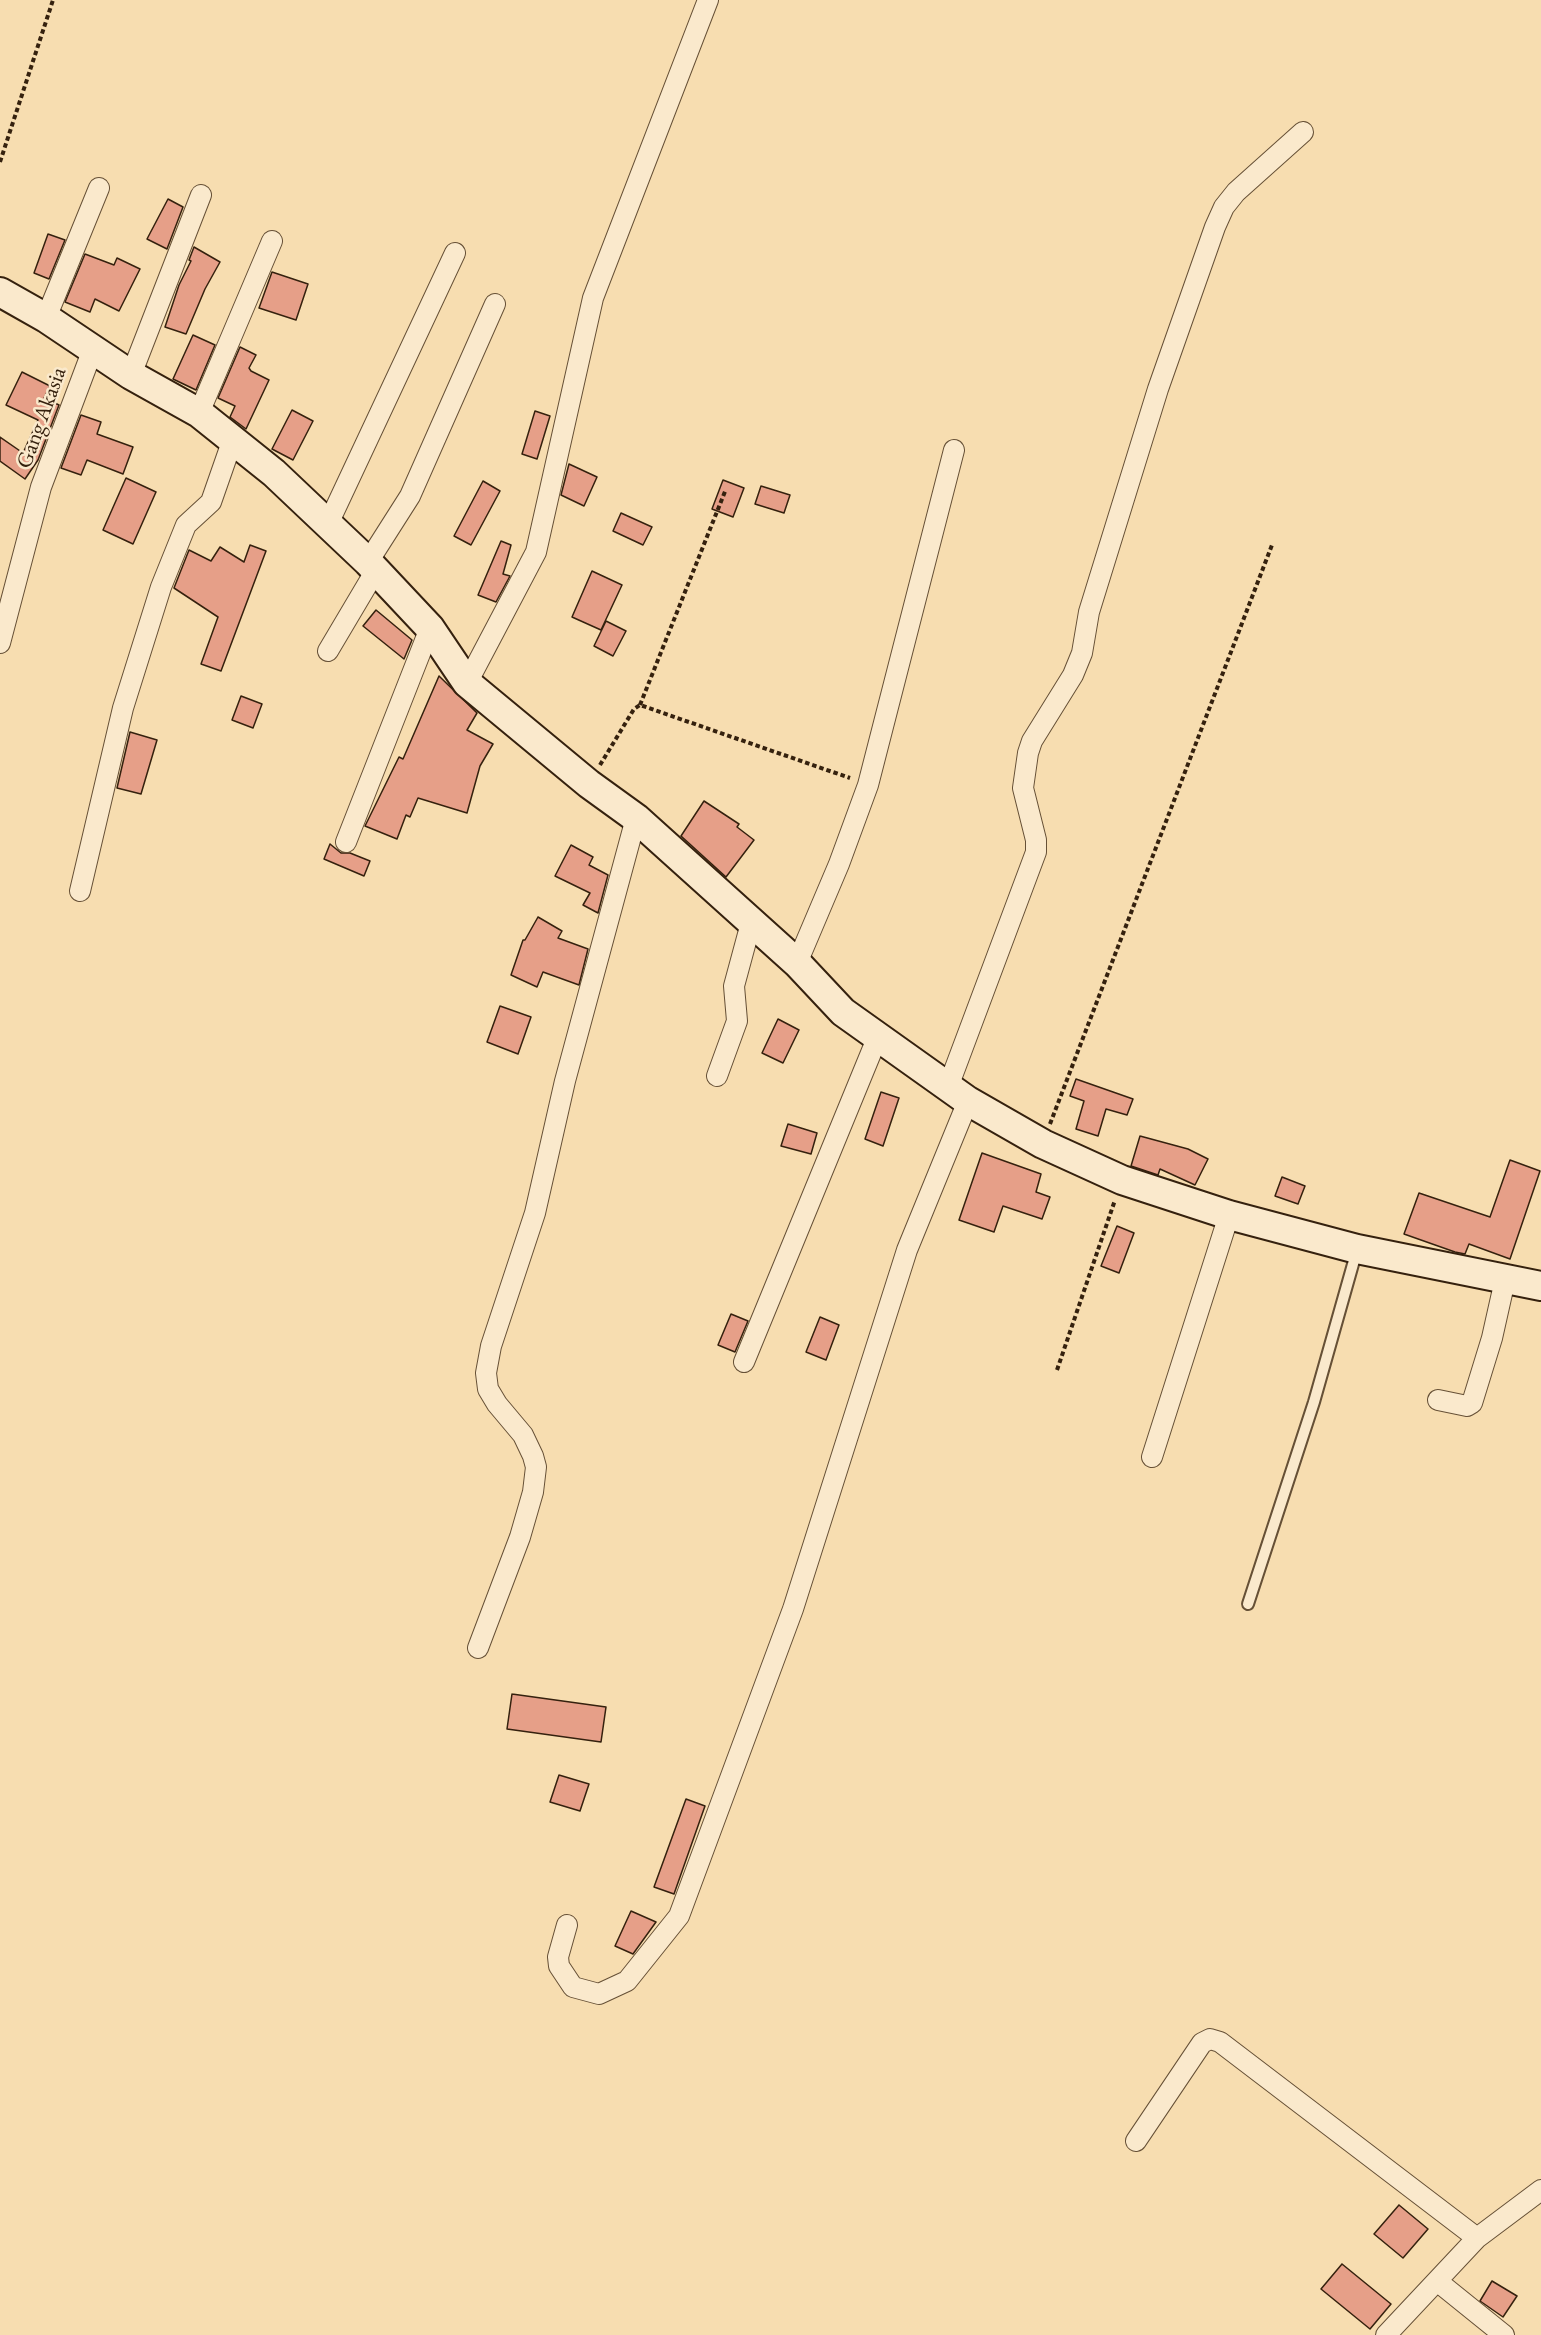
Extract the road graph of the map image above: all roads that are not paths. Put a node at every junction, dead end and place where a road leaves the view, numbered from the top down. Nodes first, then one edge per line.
1 (708, 0) edge
2 (1303, 132) dead end
3 (99, 188) dead end
4 (201, 195) dead end
5 (272, 241) dead end
6 (455, 253) dead end
7 (0, 291) edge
8 (495, 304) dead end
9 (46, 318) junction
10 (93, 349) junction
11 (131, 375) junction
12 (199, 413) junction
13 (233, 439) junction
14 (954, 450) dead end
15 (328, 524) junction
16 (372, 566) junction
17 (430, 628) junction
18 (0, 643) edge
19 (328, 651) dead end
20 (467, 682) junction
21 (636, 818) junction
22 (346, 842) dead end
23 (80, 891) dead end
24 (751, 923) junction
25 (797, 963) junction
26 (878, 1036) junction
27 (717, 1076) dead end
28 (958, 1094) junction
29 (1229, 1215) junction
30 (1357, 1249) junction
31 (1505, 1280) junction
32 (1541, 1286) edge
33 (744, 1362) dead end
34 (1438, 1400) dead end
35 (1152, 1457) dead end
36 (1248, 1604) dead end
37 (478, 1648) dead end
38 (567, 1925) dead end
39 (1136, 2141) dead end
40 (1541, 2190) edge
41 (1477, 2238) junction
42 (1437, 2281) junction
43 (1386, 2335) edge
44 (1504, 2335) edge

1 - 20 street
2 - 28 street
3 - 9 street
4 - 11 street
5 - 12 street
6 - 15 street
7 - 9 main road
8 - 16 street
9 - 10 main road
10 - 11 main road
10 - 18 street, Gang Akasia
11 - 12 main road
12 - 13 main road
13 - 15 main road
13 - 23 street
14 - 25 street
15 - 16 main road
16 - 17 main road
16 - 19 street
17 - 20 main road
17 - 22 street
20 - 21 main road
21 - 24 main road
21 - 37 street
24 - 25 main road
24 - 27 street
25 - 26 main road
26 - 28 main road
26 - 33 street
28 - 29 main road
28 - 38 street
29 - 30 main road
29 - 35 street
30 - 31 main road
30 - 36 lane
31 - 32 main road
31 - 34 street
39 - 41 street
40 - 41 street
41 - 42 street
42 - 43 street
42 - 44 street

